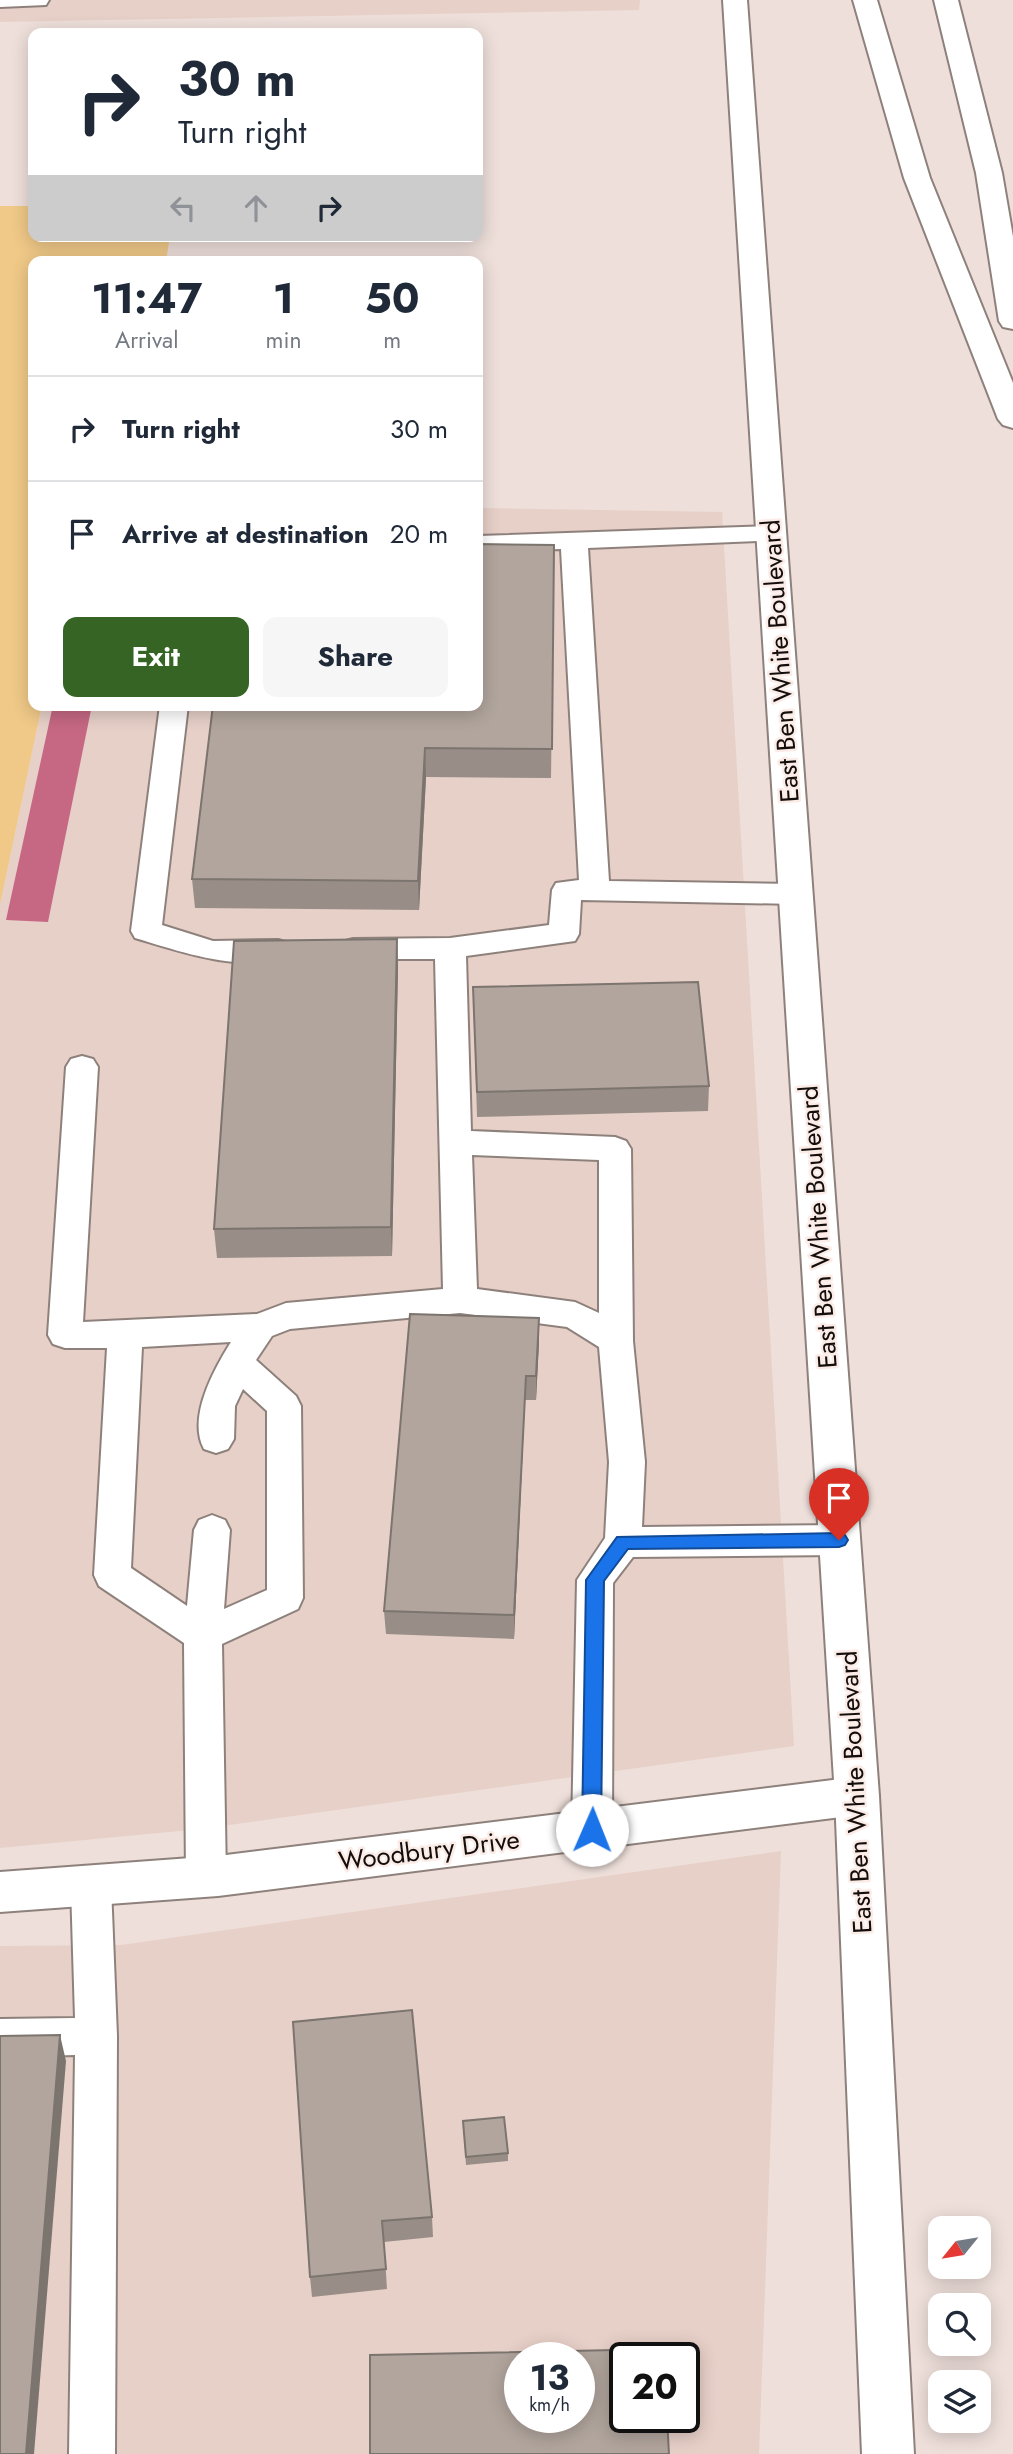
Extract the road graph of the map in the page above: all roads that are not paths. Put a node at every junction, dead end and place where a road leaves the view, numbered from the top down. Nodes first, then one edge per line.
1 (0, 0) edge
2 (37, 0) edge
3 (735, 0) edge
4 (865, 0) edge
5 (946, 0) edge
6 (1013, 321) edge
7 (1013, 419) edge
8 (771, 534) junction
9 (573, 540) junction
10 (483, 544) edge
11 (173, 711) edge
12 (595, 891) junction
13 (796, 894) junction
14 (450, 948) junction
15 (82, 1067) dead end
16 (455, 1142) junction
17 (460, 1300) junction
18 (260, 1327) junction
19 (125, 1335) junction
20 (616, 1341) junction
21 (237, 1363) junction
22 (216, 1439) dead end
23 (212, 1530) dead end
24 (839, 1540) junction
25 (623, 1542) junction
26 (203, 1636) junction
27 (856, 1796) junction
28 (592, 1830) junction
29 (206, 1877) junction
30 (91, 1885) junction
31 (0, 1892) edge
32 (96, 2036) junction
33 (0, 2038) edge
34 (92, 2454) edge
35 (888, 2454) edge

1 - 2 main road
3 - 8 main road, East Ben White Boulevard
4 - 7 main road
5 - 6 main road
8 - 9 lane
8 - 13 main road, East Ben White Boulevard
9 - 10 lane
9 - 12 lane
11 - 14 lane
12 - 13 lane
12 - 14 lane
13 - 24 main road, East Ben White Boulevard
14 - 16 lane
15 - 19 lane
16 - 17 lane
16 - 20 lane
17 - 18 lane
17 - 20 lane
18 - 19 lane
18 - 21 lane
19 - 26 lane
20 - 25 lane
21 - 22 lane
21 - 26 lane
23 - 26 lane
24 - 25 lane
24 - 27 main road, East Ben White Boulevard
25 - 28 lane
26 - 29 lane
27 - 28 main road, Woodbury Drive
27 - 35 main road, East Ben White Boulevard
28 - 29 main road, Woodbury Drive
29 - 30 main road, Woodbury Drive
30 - 31 main road, Woodbury Drive
30 - 32 lane
32 - 33 lane
32 - 34 lane

